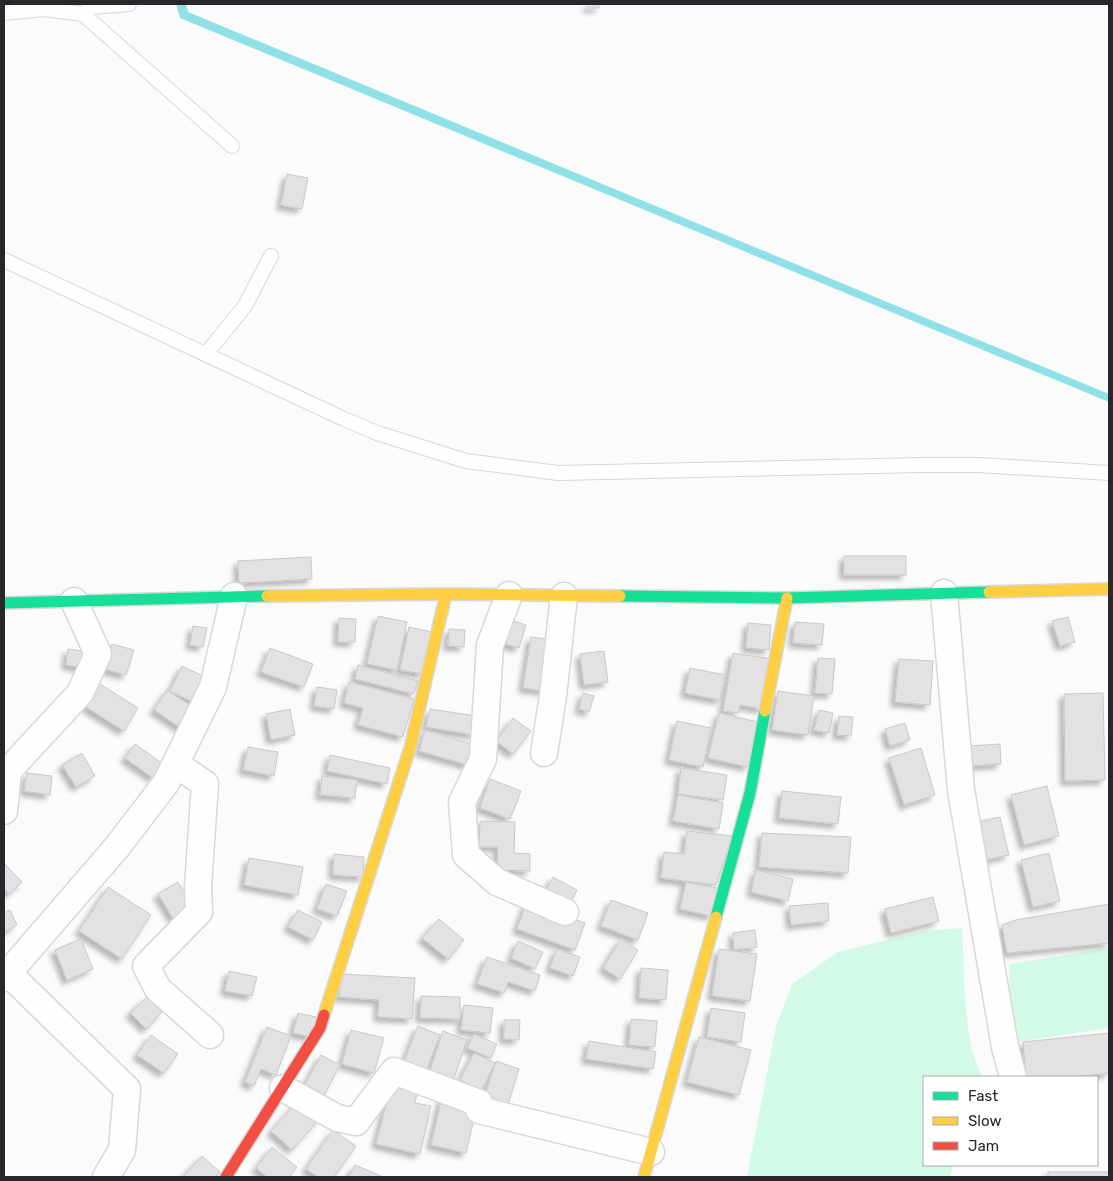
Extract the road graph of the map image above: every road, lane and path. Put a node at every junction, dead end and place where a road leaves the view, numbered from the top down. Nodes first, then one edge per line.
1 (129, 4) edge
2 (4, 13) edge
3 (83, 14) junction
4 (232, 146) dead end
5 (271, 256) dead end
6 (4, 260) edge
7 (206, 354) junction
8 (1109, 473) edge
9 (1109, 589) edge
10 (944, 593) junction
11 (446, 594) junction
12 (509, 595) junction
13 (234, 596) junction
14 (564, 596) junction
15 (787, 598) junction
16 (74, 601) junction
17 (4, 603) edge
18 (544, 753) dead end
19 (176, 764) junction
20 (4, 811) edge
21 (565, 912) dead end
22 (6, 975) edge
23 (210, 1035) dead end
24 (1013, 1076) edge
25 (284, 1088) junction
26 (651, 1152) junction
27 (115, 1173) edge
28 (226, 1177) edge
29 (644, 1177) edge

1 - 3 lane
2 - 3 lane
3 - 4 lane
5 - 7 lane
6 - 7 lane
7 - 8 lane
9 - 10 street
10 - 15 street
10 - 24 street
11 - 12 street
11 - 13 street
11 - 25 street
12 - 14 street
12 - 21 street
13 - 16 street
13 - 19 street
14 - 15 street
14 - 18 street
15 - 26 street
16 - 17 street
16 - 20 street
19 - 22 street
19 - 23 street
22 - 27 street
25 - 26 street
25 - 28 street
26 - 29 street

